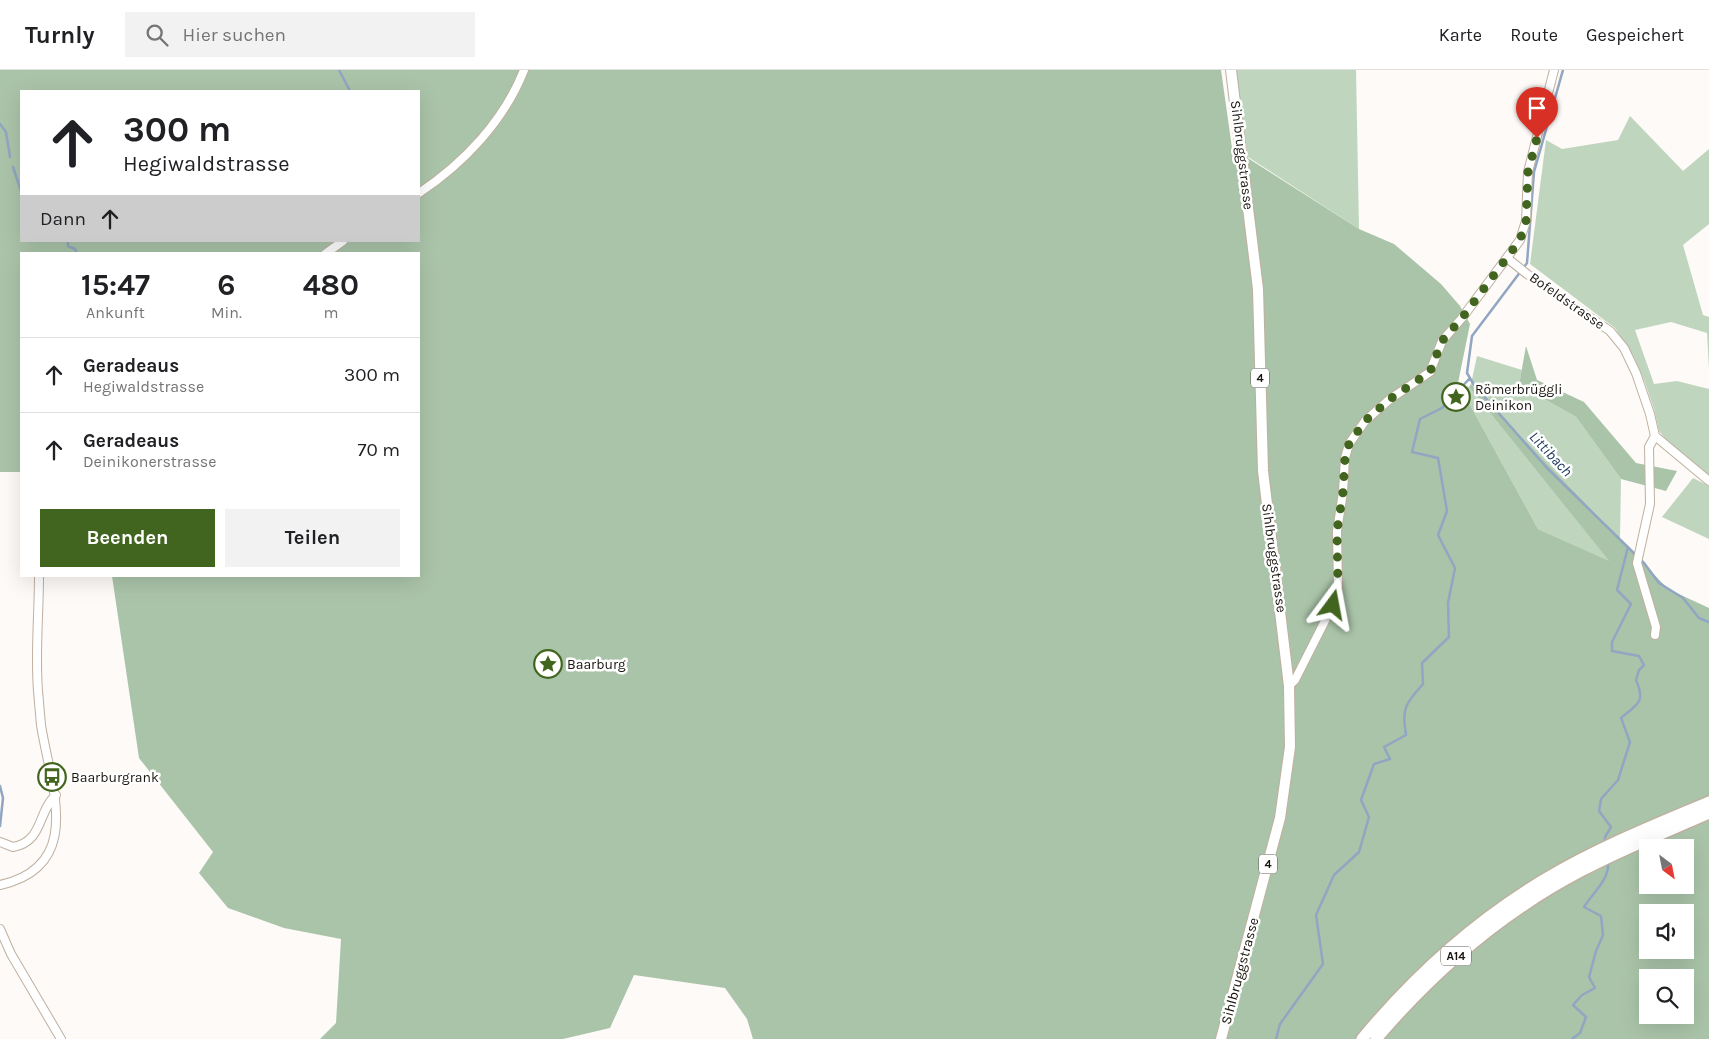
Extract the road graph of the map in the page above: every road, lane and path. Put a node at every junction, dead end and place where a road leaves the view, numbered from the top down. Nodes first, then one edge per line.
1 (524, 70) edge
2 (1231, 70) edge
3 (1554, 70) edge
4 (420, 192) edge
5 (341, 242) edge
6 (328, 252) edge
7 (1508, 258) junction
8 (1655, 436) junction
9 (1709, 481) edge
10 (39, 577) edge
11 (1655, 635) dead end
12 (1289, 686) junction
13 (56, 795) junction
14 (1709, 802) edge
15 (1709, 813) edge
16 (1679, 820) junction
17 (0, 842) edge
18 (1549, 883) junction
19 (0, 885) edge
20 (0, 929) edge
21 (61, 1039) edge
22 (1221, 1039) edge
23 (1362, 1039) edge
24 (1376, 1039) edge

1 - 4 street
2 - 12 main road, Sihlbruggstrasse / 4
3 - 7 street
5 - 6 street
7 - 8 street, Bofeldstrasse
7 - 12 street
8 - 9 street
8 - 11 street, Bofeldstrasse
10 - 13 street
12 - 22 main road, Sihlbruggstrasse / 4
13 - 17 street
13 - 19 street
14 - 16 highway, A14
15 - 16 highway, A14
16 - 18 highway, A14
18 - 23 highway, A14
18 - 24 highway, A14
20 - 21 street

